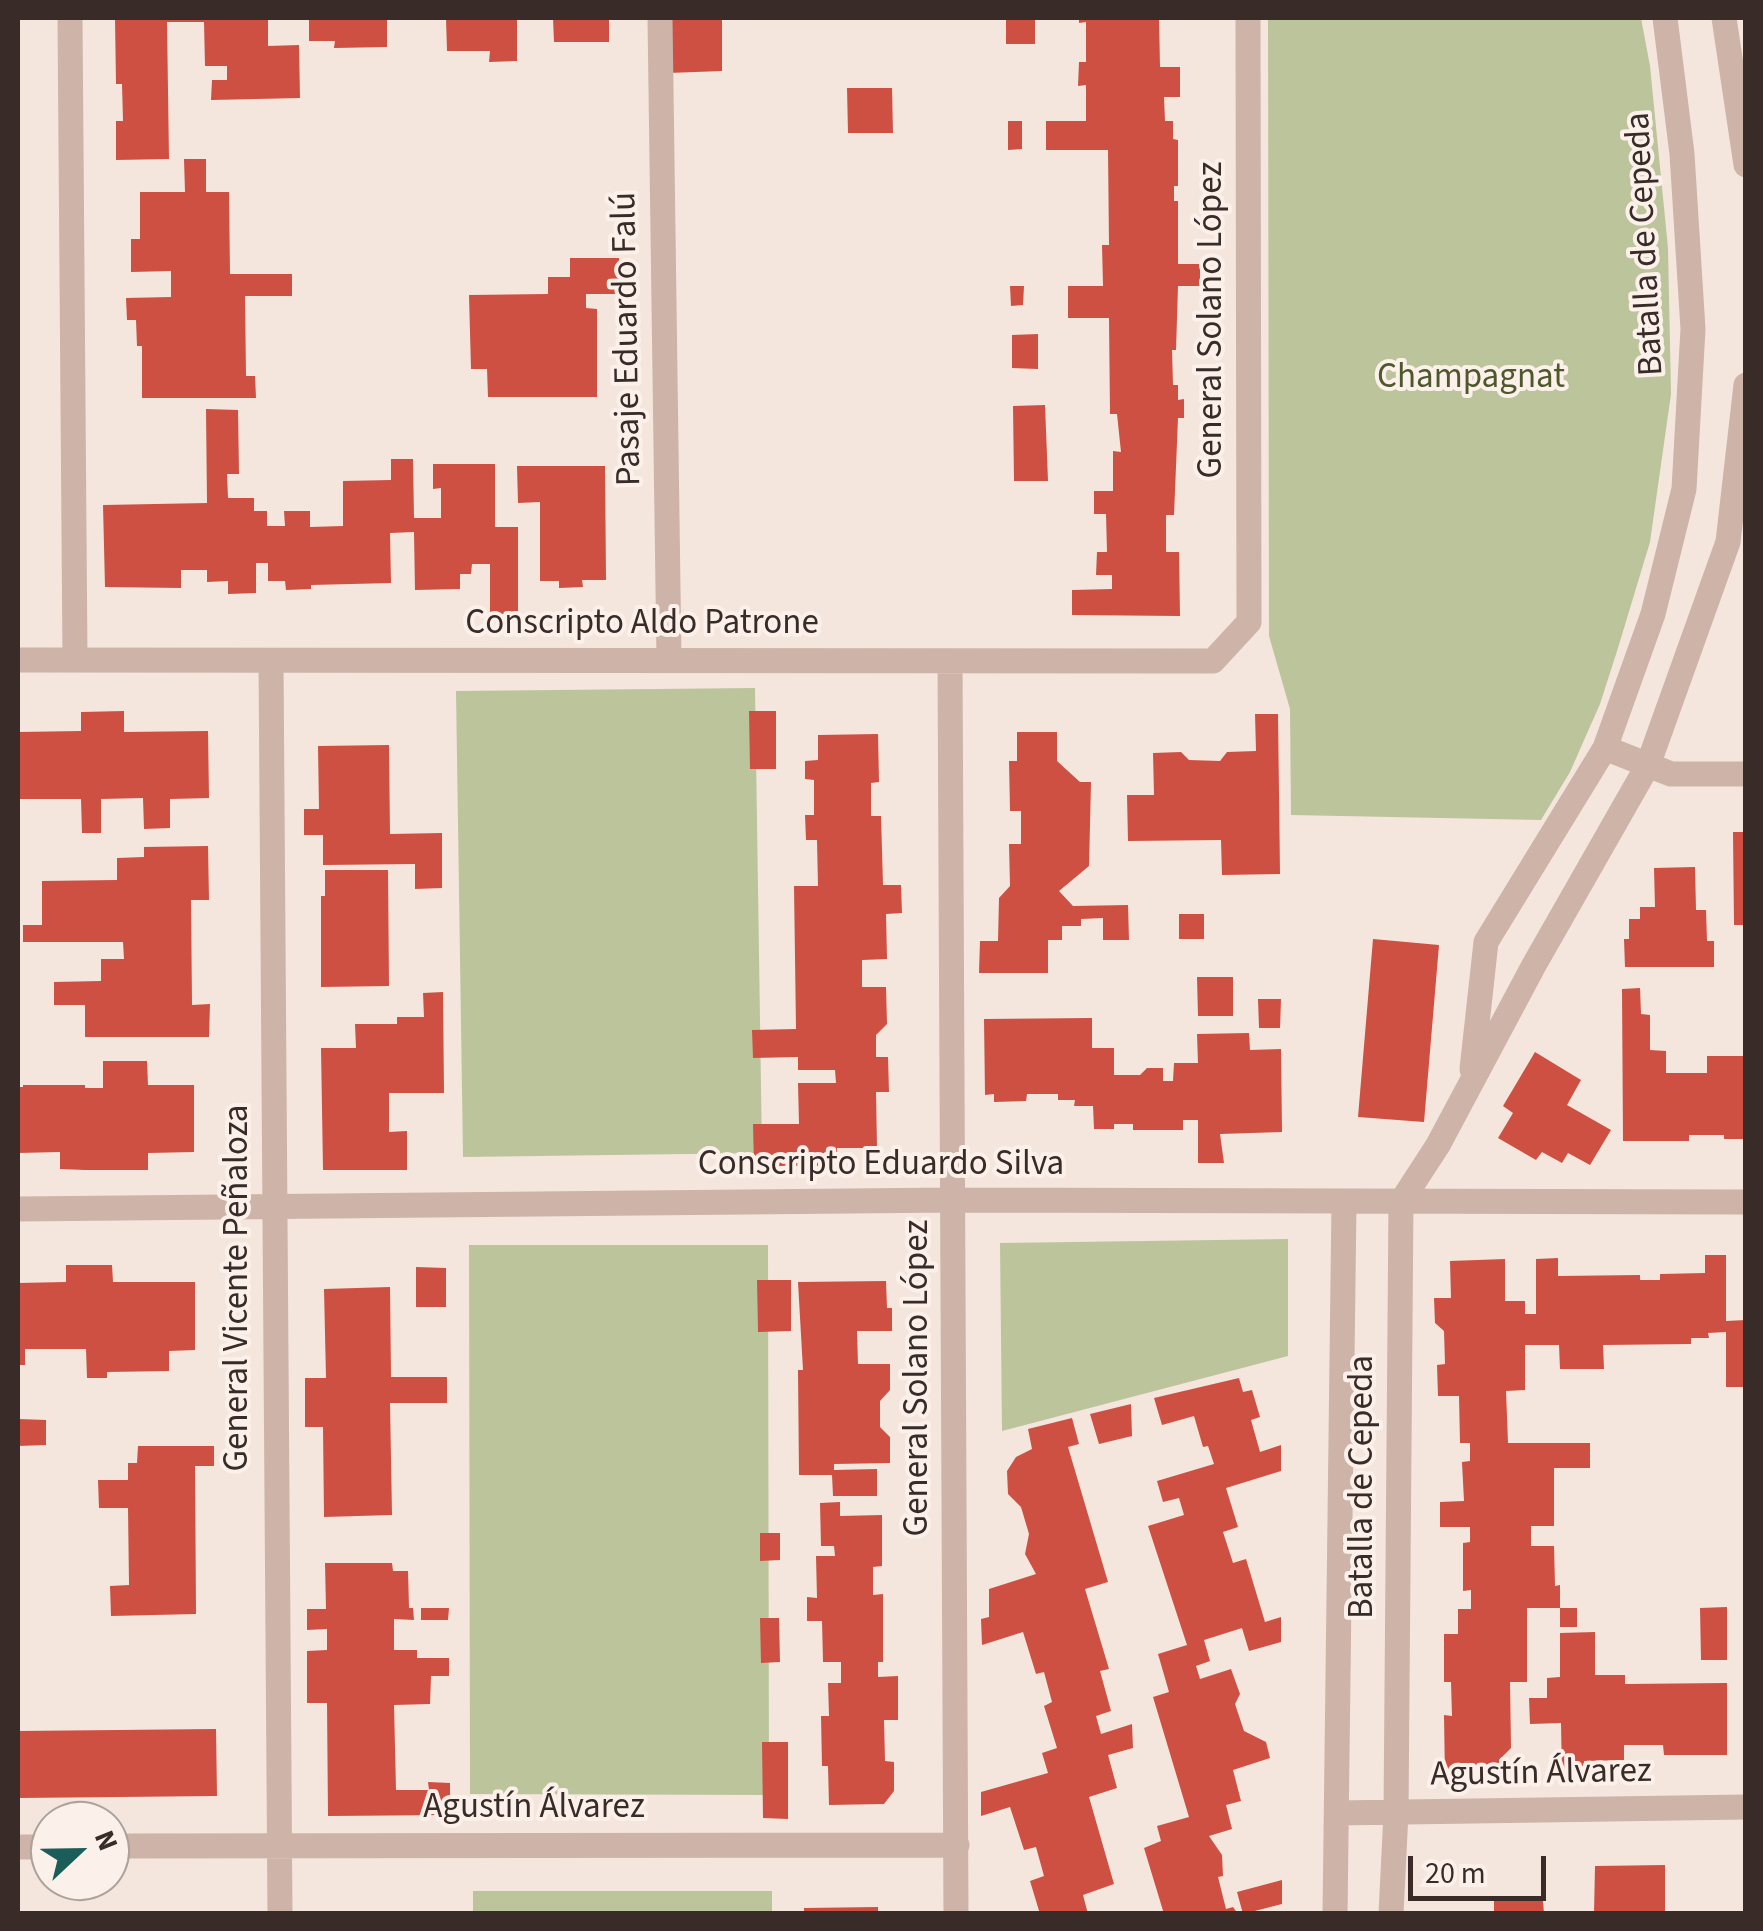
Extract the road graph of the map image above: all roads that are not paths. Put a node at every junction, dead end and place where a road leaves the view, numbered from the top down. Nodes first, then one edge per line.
1 (70, 18) edge
2 (660, 18) edge
3 (1248, 18) edge
4 (1665, 18) edge
5 (1724, 18) edge
6 (1746, 165) edge
7 (1746, 385) edge
8 (1248, 622) joint
9 (18, 660) edge
10 (75, 660) junction
11 (669, 660) junction
12 (270, 661) junction
13 (950, 661) junction
14 (1605, 748) junction
15 (1648, 765) junction
16 (1746, 774) edge
17 (1471, 1081) junction
18 (953, 1200) junction
19 (1344, 1202) junction
20 (1400, 1202) junction
21 (1746, 1202) edge
22 (273, 1206) junction
23 (18, 1209) edge
24 (1746, 1808) edge
25 (1337, 1812) junction
26 (1396, 1812) junction
27 (280, 1844) junction
28 (957, 1845) junction
29 (130, 1846) edge
30 (280, 1914) edge
31 (956, 1914) edge
32 (1335, 1914) edge
33 (1391, 1914) edge

1 - 10 street
2 - 11 street, Pasaje Eduardo Falú
3 - 8 street, General Solano López
4 - 14 street, Batalla de Cepeda
5 - 6 street
7 - 15 street, Batalla de Cepeda
8 - 13 street, Conscripto Aldo Patrone
9 - 10 street, Conscripto Aldo Patrone
10 - 12 street, Conscripto Aldo Patrone
11 - 12 street, Conscripto Aldo Patrone
11 - 13 street, Conscripto Aldo Patrone
12 - 22 street, General Vicente Peñaloza
13 - 18 street, General Solano López
14 - 15 street
14 - 17 street, Batalla de Cepeda
15 - 16 street
15 - 17 street, Batalla de Cepeda
17 - 20 street, Batalla de Cepeda
18 - 19 street, Conscripto Eduardo Silva
18 - 22 street, Conscripto Eduardo Silva
18 - 28 street, General Solano López
19 - 20 street, Conscripto Eduardo Silva
19 - 25 street, Batalla de Cepeda
20 - 21 street, Conscripto Eduardo Silva
20 - 26 street, Batalla de Cepeda
22 - 23 street, Conscripto Eduardo Silva
22 - 27 street, General Vicente Peñaloza
24 - 26 street, Agustín Álvarez
25 - 26 street, Agustín Álvarez
25 - 32 street, Batalla de Cepeda
26 - 33 street, Batalla de Cepeda
27 - 28 street, Agustín Álvarez
27 - 29 street, Agustín Álvarez
27 - 30 street, General Vicente Peñaloza
28 - 31 street, General Solano López

